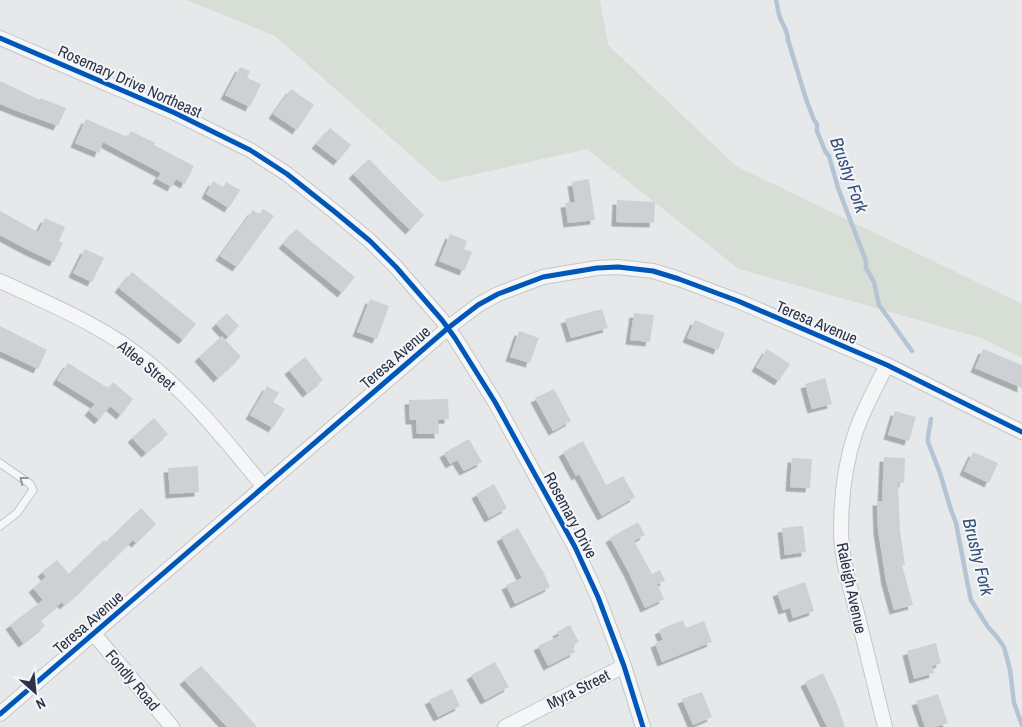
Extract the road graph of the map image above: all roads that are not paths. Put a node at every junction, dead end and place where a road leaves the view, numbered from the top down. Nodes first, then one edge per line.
1 (0, 38) edge
2 (0, 281) edge
3 (448, 328) junction
4 (887, 365) junction
5 (1022, 432) edge
6 (0, 463) edge
7 (264, 487) junction
8 (0, 526) edge
9 (94, 634) junction
10 (624, 666) junction
11 (0, 714) edge
12 (172, 727) edge
13 (505, 727) edge
14 (643, 727) edge
15 (885, 727) edge

1 - 3 street, Rosemary Drive Northeast
2 - 7 street, Atlee Street
3 - 4 street, Teresa Avenue
3 - 7 street, Teresa Avenue
3 - 10 street, Rosemary Drive
4 - 5 street, Teresa Avenue
4 - 15 street, Raleigh Avenue
8 -> 6 lane
7 - 9 street, Teresa Avenue
9 - 11 street, Teresa Avenue
9 - 12 street, Fondly Road
10 - 13 street, Myra Street
10 - 14 street, Rosemary Drive

